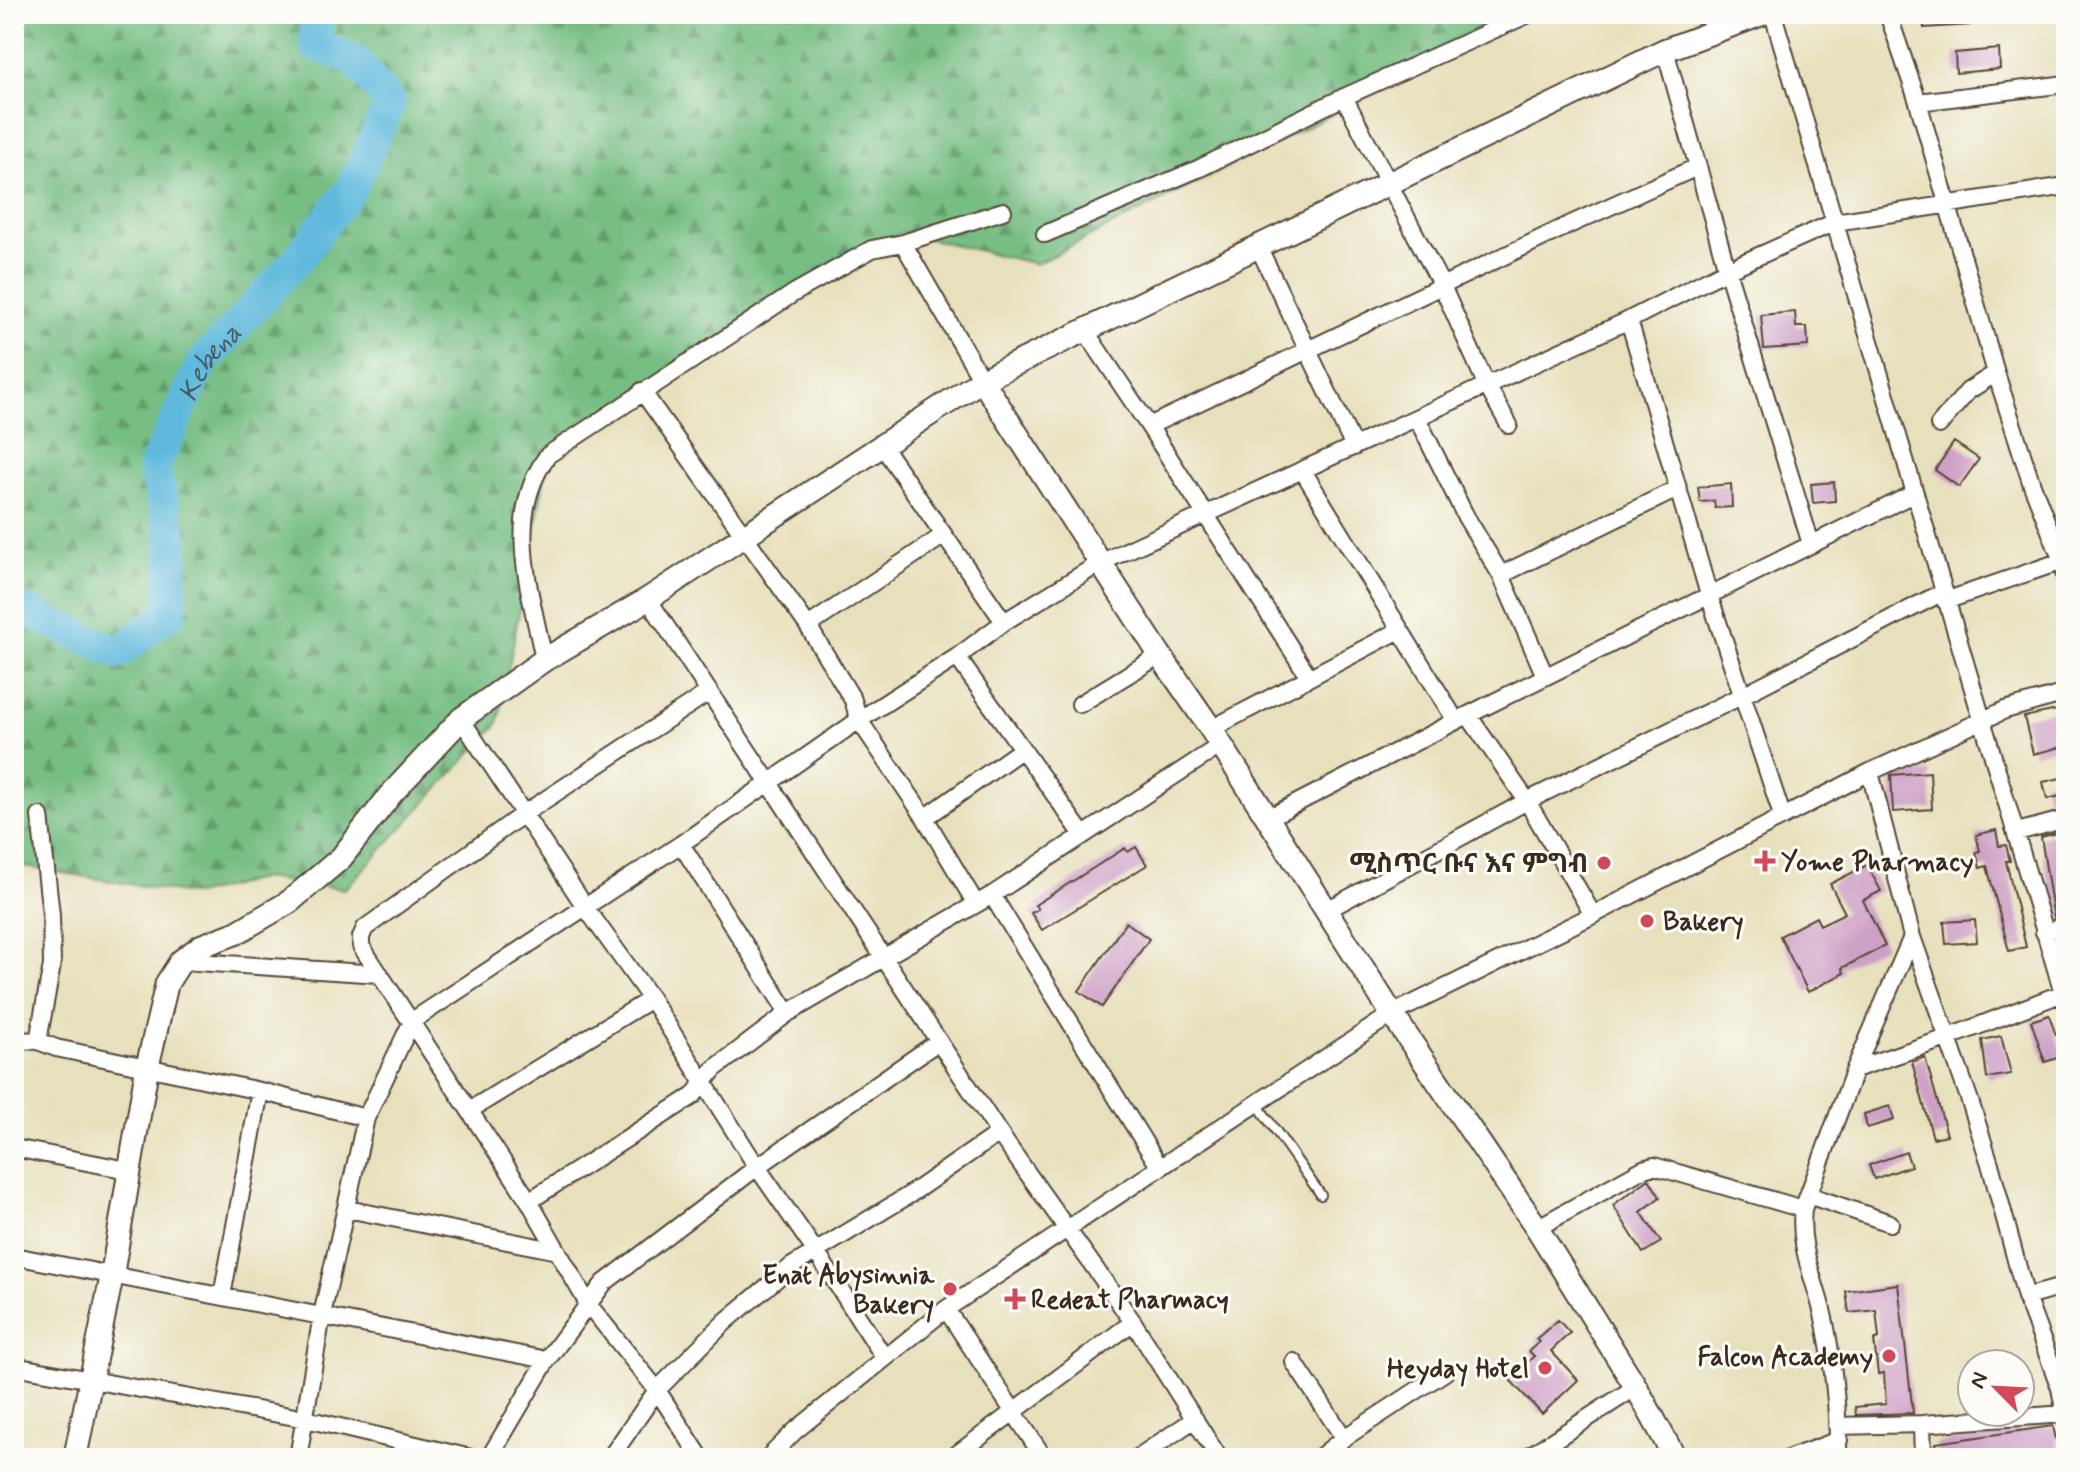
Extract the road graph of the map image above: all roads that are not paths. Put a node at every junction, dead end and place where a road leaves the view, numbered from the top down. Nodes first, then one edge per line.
1 (1529, 14) edge
2 (1762, 14) edge
3 (1773, 14) edge
4 (1888, 14) edge
5 (1665, 50) junction
6 (2066, 84) edge
7 (1344, 97) junction
8 (1918, 102) junction
9 (1697, 167) junction
10 (1388, 184) junction
11 (2066, 190) edge
12 (1947, 204) junction
13 (1003, 211) dead end
14 (1835, 222) junction
15 (1045, 234) dead end
16 (903, 243) junction
17 (1258, 246) junction
18 (1727, 270) junction
19 (1442, 286) junction
20 (1629, 320) junction
21 (1084, 329) junction
22 (1308, 351) junction
23 (1996, 373) junction
24 (982, 380) junction
25 (1486, 384) junction
26 (642, 391) junction
27 (1417, 418) junction
28 (1509, 425) dead end
29 (1939, 425) dead end
30 (1149, 426) junction
31 (881, 444) junction
32 (1354, 447) junction
33 (1303, 471) junction
34 (1677, 489) junction
35 (1915, 493) junction
36 (1206, 514) junction
37 (944, 535) junction
38 (745, 536) junction
39 (1811, 544) junction
40 (2062, 561) junction
41 (1102, 562) junction
42 (1501, 575) junction
43 (2066, 581) edge
44 (1709, 595) junction
45 (1944, 597) junction
46 (648, 599) junction
47 (1004, 622) junction
48 (808, 626) junction
49 (1400, 630) junction
50 (1160, 655) junction
51 (957, 657) junction
52 (544, 660) junction
53 (1545, 676) junction
54 (1309, 677) junction
55 (709, 692) junction
56 (2066, 693) edge
57 (1741, 696) junction
58 (1080, 704) dead end
59 (1462, 718) junction
60 (461, 719) junction
61 (859, 720) junction
62 (1982, 720) junction
63 (1216, 737) junction
64 (1021, 750) junction
65 (1870, 772) junction
66 (767, 783) junction
67 (1527, 801) junction
68 (522, 815) junction
69 (1782, 815) junction
70 (40, 816) dead end
71 (925, 818) junction
72 (1268, 818) junction
73 (2066, 819) edge
74 (2017, 832) junction
75 (1083, 835) junction
76 (681, 844) junction
77 (992, 895) junction
78 (976, 904) junction
79 (586, 908) junction
80 (1327, 910) junction
81 (1593, 915) junction
82 (2066, 926) edge
83 (2044, 932) junction
84 (1912, 937) junction
85 (884, 958) junction
86 (181, 961) junction
87 (380, 974) junction
88 (2064, 998) edge
89 (651, 999) junction
90 (788, 1013) junction
91 (1392, 1014) junction
92 (412, 1021) junction
93 (1947, 1038) junction
94 (14, 1040) edge
95 (38, 1041) junction
96 (939, 1041) junction
97 (147, 1068) junction
98 (1855, 1069) junction
99 (706, 1082) junction
100 (260, 1091) junction
101 (1257, 1104) junction
102 (470, 1110) junction
103 (366, 1118) junction
104 (999, 1133) junction
105 (14, 1148) edge
106 (757, 1167) junction
107 (1160, 1168) junction
108 (128, 1170) junction
109 (1321, 1195) dead end
110 (529, 1201) junction
111 (1806, 1202) junction
112 (347, 1209) junction
113 (1890, 1223) dead end
114 (1537, 1228) junction
115 (1067, 1230) junction
116 (558, 1251) junction
117 (816, 1252) junction
118 (14, 1256) edge
119 (112, 1275) junction
120 (2066, 1286) edge
121 (222, 1296) junction
122 (2026, 1297) junction
123 (588, 1304) junction
124 (946, 1309) junction
125 (322, 1315) junction
126 (1133, 1322) junction
127 (884, 1357) junction
128 (547, 1360) junction
129 (1294, 1362) dead end
130 (14, 1366) edge
131 (1445, 1372) dead end
132 (89, 1379) junction
133 (1636, 1387) junction
134 (657, 1390) junction
135 (1012, 1412) junction
136 (306, 1419) junction
137 (1195, 1419) junction
138 (2065, 1420) edge
139 (1922, 1424) junction
140 (1838, 1433) junction
141 (1344, 1438) junction
142 (75, 1458) edge
143 (298, 1458) edge
144 (471, 1458) edge
145 (489, 1458) edge
146 (610, 1458) edge
147 (701, 1458) edge
148 (768, 1458) edge
149 (952, 1458) edge
150 (1044, 1458) edge
151 (1137, 1458) edge
152 (1219, 1458) edge
153 (1319, 1458) edge
154 (1526, 1458) edge
155 (1675, 1458) edge
156 (1790, 1458) edge
157 (1838, 1458) edge
158 (1923, 1458) edge

1 - 7 street
2 - 5 main road
3 - 14 street
4 - 8 street
5 - 9 street
5 - 10 main road
6 - 8 street
7 - 10 street
7 - 15 street
8 - 12 street
9 - 18 street
9 - 19 street
10 - 17 main road
10 - 19 street
11 - 12 street
12 - 14 street
12 - 23 street
13 - 16 street
14 - 18 street
14 - 35 street
16 - 24 street
16 - 26 street
17 - 21 main road
17 - 22 street
18 - 20 street
18 - 39 street
19 - 22 street
19 - 25 street
20 - 25 street
20 - 34 street
21 - 24 main road
21 - 30 street
22 - 30 street
22 - 32 street
23 - 29 street
23 - 40 street
24 - 31 main road
24 - 41 main road
25 - 27 street
25 - 28 street
26 - 38 street
26 - 52 street
27 - 32 street
27 - 42 street
30 - 36 street
31 - 37 street
31 - 38 main road
32 - 33 street
33 - 36 street
33 - 49 street
34 - 42 street
34 - 44 street
35 - 39 street
35 - 45 street
36 - 41 street
36 - 54 street
37 - 47 street
37 - 48 street
38 - 46 main road
38 - 48 street
39 - 44 street
40 - 43 street
40 - 45 street
41 - 47 street
41 - 50 main road
42 - 53 street
44 - 53 street
44 - 57 street
45 - 57 street
45 - 62 street
46 - 52 main road
46 - 55 street
47 - 51 street
48 - 61 street
49 - 54 street
49 - 59 street
50 - 58 street
50 - 63 main road
51 - 61 street
51 - 64 street
52 - 60 main road
53 - 59 street
54 - 63 street
55 - 66 street
55 - 68 street
56 - 62 street
57 - 67 street
57 - 69 street
59 - 67 street
59 - 72 street
60 - 68 street
60 - 86 main road
61 - 66 street
61 - 71 street
62 - 65 street
62 - 74 street
63 - 72 main road
63 - 75 street
64 - 71 street
64 - 75 street
65 - 69 street
65 - 84 street
66 - 76 street
66 - 85 street
67 - 80 street
67 - 81 street
68 - 79 street
68 - 87 street
69 - 81 street
70 - 95 street
71 - 78 street
72 - 80 main road
73 - 74 street
74 - 83 street
75 - 77 street
76 - 79 street
76 - 90 street
77 - 78 street
77 - 107 street
78 - 85 street
79 - 89 street
79 - 92 street
80 - 91 main road
81 - 91 street
82 - 83 street
83 - 88 street
84 - 93 street
84 - 98 street
85 - 90 street
85 - 96 street
86 - 87 street
86 - 97 main road
87 - 92 street
88 - 93 street
89 - 99 street
89 - 102 street
90 - 99 street
91 - 101 street
91 - 114 main road
92 - 102 street
92 - 103 street
93 - 98 street
93 - 122 street
94 - 95 street
95 - 97 street
96 - 104 street
96 - 106 street
97 - 100 street
97 - 108 main road
98 - 111 street
99 - 106 street
99 - 110 street
100 - 103 street
100 - 121 street
101 - 107 street
101 - 109 lane
102 - 110 street
103 - 112 street
104 - 115 street
104 - 117 street
105 - 108 street
106 - 117 street
106 - 123 street
107 - 115 street
108 - 119 main road
110 - 116 street
111 - 113 street
111 - 114 street
111 - 140 street
112 - 116 street
112 - 125 street
114 - 133 main road
115 - 124 street
115 - 126 street
116 - 123 street
117 - 127 street
117 - 134 street
118 - 119 street
119 - 121 street
119 - 132 main road
120 - 122 street
121 - 125 street
122 - 138 street
123 - 128 street
123 - 134 street
124 - 127 street
124 - 135 street
125 - 128 street
125 - 136 street
126 - 135 street
126 - 137 street
127 - 148 street
128 - 145 street
129 - 141 street
130 - 132 street
131 - 141 street
132 - 136 street
132 - 142 main road
133 - 154 street
133 - 155 main road
134 - 146 street
134 - 147 street
135 - 149 street
135 - 150 street
136 - 143 street
136 - 144 street
137 - 151 street
137 - 152 street
138 - 139 street
139 - 140 street
139 - 158 street
140 - 156 street
140 - 157 street
141 - 153 street

